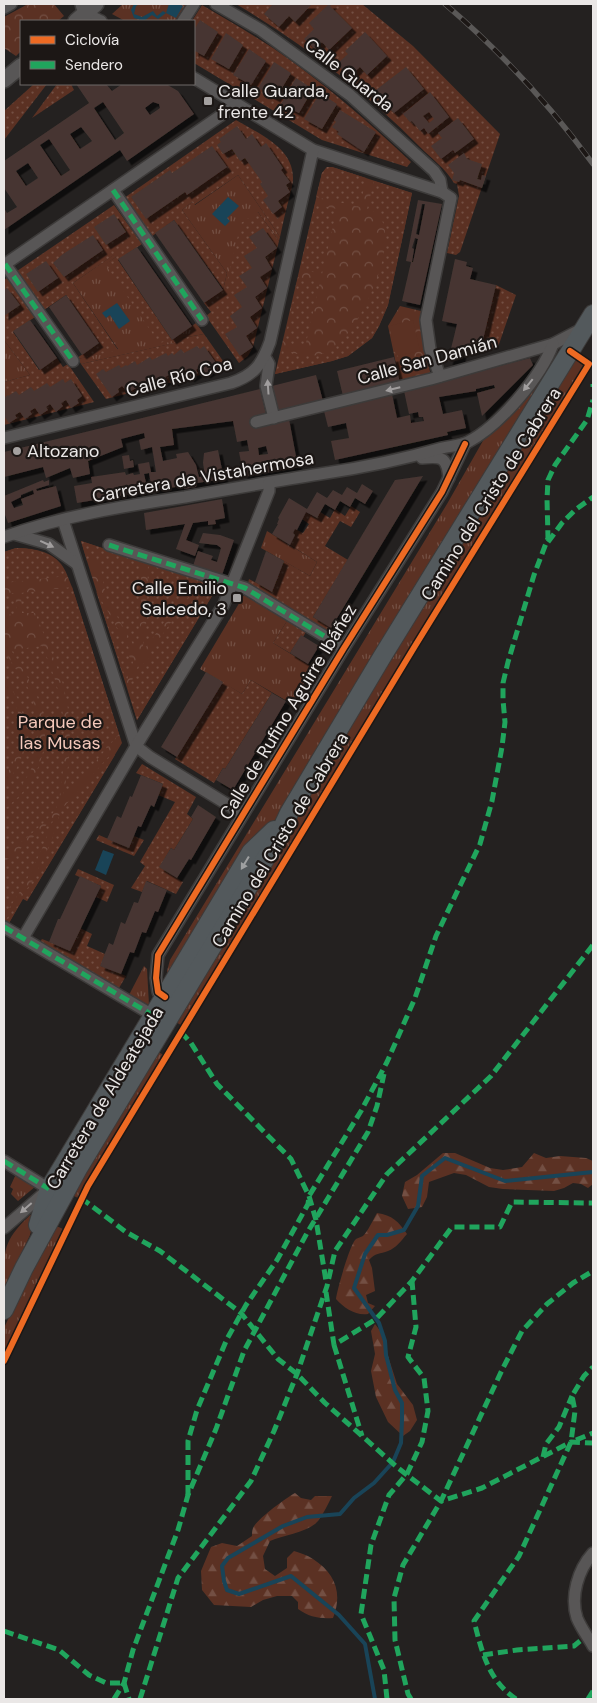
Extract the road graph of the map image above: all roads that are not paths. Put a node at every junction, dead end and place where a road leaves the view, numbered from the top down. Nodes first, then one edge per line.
1 (11, 4) edge
2 (194, 4) edge
3 (216, 4) edge
4 (4, 8) edge
5 (85, 10) edge
6 (100, 20) edge
7 (185, 20) edge
8 (20, 67) edge
9 (195, 79) edge
10 (4, 80) edge
11 (236, 105) junction
12 (313, 150) junction
13 (113, 190) junction
14 (446, 195) junction
15 (4, 264) edge
16 (202, 320) dead end
17 (589, 320) edge
18 (553, 344) junction
19 (265, 357) junction
20 (73, 361) dead end
21 (440, 376) junction
22 (274, 418) junction
23 (256, 422) dead end
24 (4, 438) edge
25 (465, 444) junction
26 (400, 460) junction
27 (449, 478) junction
28 (269, 483) junction
29 (63, 520) junction
30 (8, 535) edge
31 (109, 545) dead end
32 (77, 564) junction
33 (233, 584) junction
34 (344, 648) junction
35 (136, 746) junction
36 (289, 813) junction
37 (243, 814) junction
38 (4, 927) edge
39 (216, 937) junction
40 (23, 938) junction
41 (165, 997) junction
42 (154, 1016) junction
43 (4, 1161) edge
44 (49, 1189) junction
45 (4, 1228) edge
46 (24, 1268) junction
47 (4, 1310) edge
48 (593, 1553) edge
49 (590, 1635) edge
50 (593, 1646) edge

1 - 4 street
2 - 7 street
3 - 14 street, Calle Guarda
5 - 6 street
8 - 10 main road
9 - 11 street
11 - 12 street
11 - 13 street
12 - 14 street
12 - 19 street, Calle Río Coa
13 - 15 street
13 - 16 street
14 - 21 street
15 - 20 street
17 - 18 street, Calle San Damián
17 - 36 main road, Carretera de Aldeatejada
18 - 21 street, Calle San Damián
18 -> 25 street, Carretera de Vistahermosa
22 -> 19 street
19 - 24 street, Calle Río Coa
21 -> 22 street, Calle San Damián
22 - 23 street, Calle San Damián
25 - 26 street, Carretera de Vistahermosa
25 - 27 street, Calle de Rufino Aguirre Ibáñez
26 - 27 street, Carretera de Vistahermosa
26 - 28 street, Carretera de Vistahermosa
27 - 34 street, Calle de Rufino Aguirre Ibáñez
28 - 29 street, Carretera de Vistahermosa
28 - 33 street
29 - 30 street, Carretera de Vistahermosa
29 - 32 street
30 -> 32 street, Carretera de Vistahermosa
31 - 33 street
32 - 35 street
33 - 34 street
33 - 35 street
34 - 37 street, Calle de Rufino Aguirre Ibáñez
35 - 37 street
35 - 40 street
36 - 39 main road, Carretera de Aldeatejada
36 -> 41 main road, Carretera de Aldeatejada
37 - 41 street, Calle de Rufino Aguirre Ibáñez
38 - 40 street
39 - 41 main road
39 - 46 main road, Carretera de Aldeatejada
40 - 42 street
41 - 42 main road, Carretera de Aldeatejada
42 - 44 main road, Carretera de Aldeatejada
43 - 44 street
44 -> 45 street
44 - 46 main road, Carretera de Aldeatejada
46 - 47 main road, Carretera de Aldeatejada
48 - 49 street
49 - 50 street

